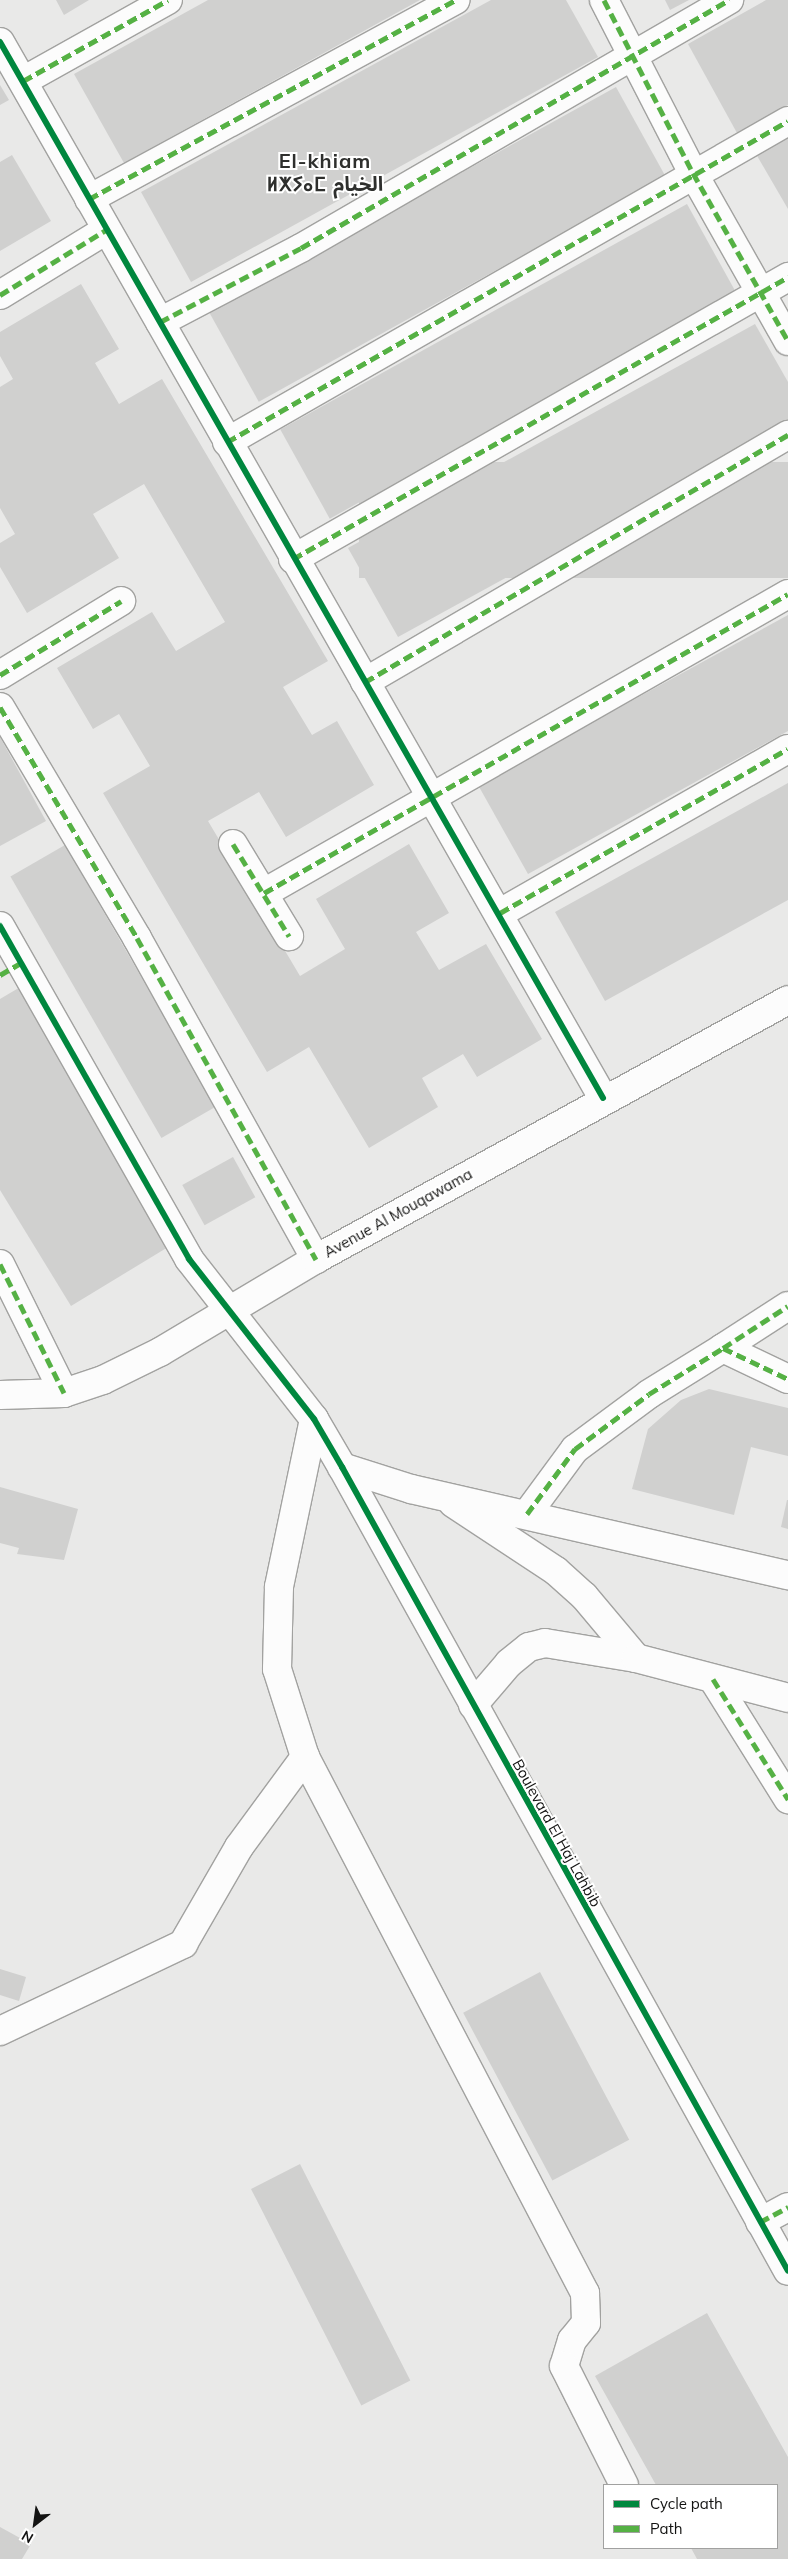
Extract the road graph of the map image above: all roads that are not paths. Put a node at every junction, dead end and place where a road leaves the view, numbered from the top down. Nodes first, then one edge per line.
1 (168, 0) edge
2 (455, 0) edge
3 (604, 0) edge
4 (729, 0) edge
5 (0, 42) edge
6 (631, 54) junction
7 (23, 80) junction
8 (788, 121) edge
9 (693, 173) junction
10 (89, 199) junction
11 (106, 230) junction
12 (788, 277) edge
13 (761, 293) junction
14 (0, 295) edge
15 (160, 322) junction
16 (788, 340) edge
17 (788, 435) edge
18 (227, 442) junction
19 (293, 559) junction
20 (788, 594) edge
21 (121, 601) dead end
22 (0, 675) edge
23 (365, 682) junction
24 (0, 707) edge
25 (788, 749) edge
26 (429, 796) junction
27 (233, 844) dead end
28 (264, 893) junction
29 (500, 913) junction
30 (0, 926) edge
31 (289, 936) dead end
32 (10, 969) edge
33 (788, 1000) edge
34 (603, 1098) junction
35 (316, 1259) junction
36 (0, 1264) edge
37 (788, 1306) edge
38 (229, 1314) junction
39 (723, 1348) junction
40 (788, 1379) edge
41 (64, 1393) junction
42 (0, 1394) edge
43 (314, 1419) junction
44 (342, 1467) junction
45 (440, 1494) junction
46 (527, 1514) junction
47 (788, 1575) edge
48 (636, 1658) junction
49 (713, 1679) junction
50 (788, 1698) edge
51 (473, 1706) junction
52 (305, 1757) junction
53 (788, 1799) edge
54 (0, 2031) edge
55 (788, 2207) edge
56 (760, 2222) junction
57 (788, 2271) edge
58 (623, 2484) edge

1 - 7 street
2 - 10 street
3 - 6 street
4 - 6 street
5 - 7 street
6 - 9 street
6 - 15 street
7 - 10 street
8 - 9 street
9 - 13 street
9 - 18 street
10 - 11 street
11 - 14 street
11 - 15 street
12 - 13 street
13 - 16 street
13 - 19 street
15 - 18 street
17 - 23 street
18 - 19 street
19 - 23 street
20 - 26 street
21 - 22 street
23 - 26 street
24 - 35 street
25 - 29 street
26 - 28 street
26 - 29 street
27 - 28 street
28 - 31 street
29 - 34 street
30 - 32 street, Boulevard El Haj Lahbib
32 - 38 street, Boulevard El Haj Lahbib
33 - 34 street, Avenue Al Mouqawama
34 - 35 street, Avenue Al Mouqawama
35 - 38 street, Avenue Al Mouqawama
36 - 41 street
37 - 39 street
38 - 41 street, Avenue Al Mouqawama
38 - 43 street, Boulevard El Haj Lahbib
39 - 40 street
39 - 46 street
41 - 42 street, Avenue Al Mouqawama
43 - 44 street, Boulevard El Haj Lahbib
43 - 52 street
44 - 45 street
44 - 51 street, Boulevard El Haj Lahbib
45 - 46 street
45 - 48 street
46 - 47 street
48 - 49 street
48 - 51 street
49 - 50 street
49 - 53 street
51 - 56 street, Boulevard El Haj Lahbib
52 - 54 street
52 - 58 street
55 - 56 street
56 - 57 street, Boulevard El Haj Lahbib

